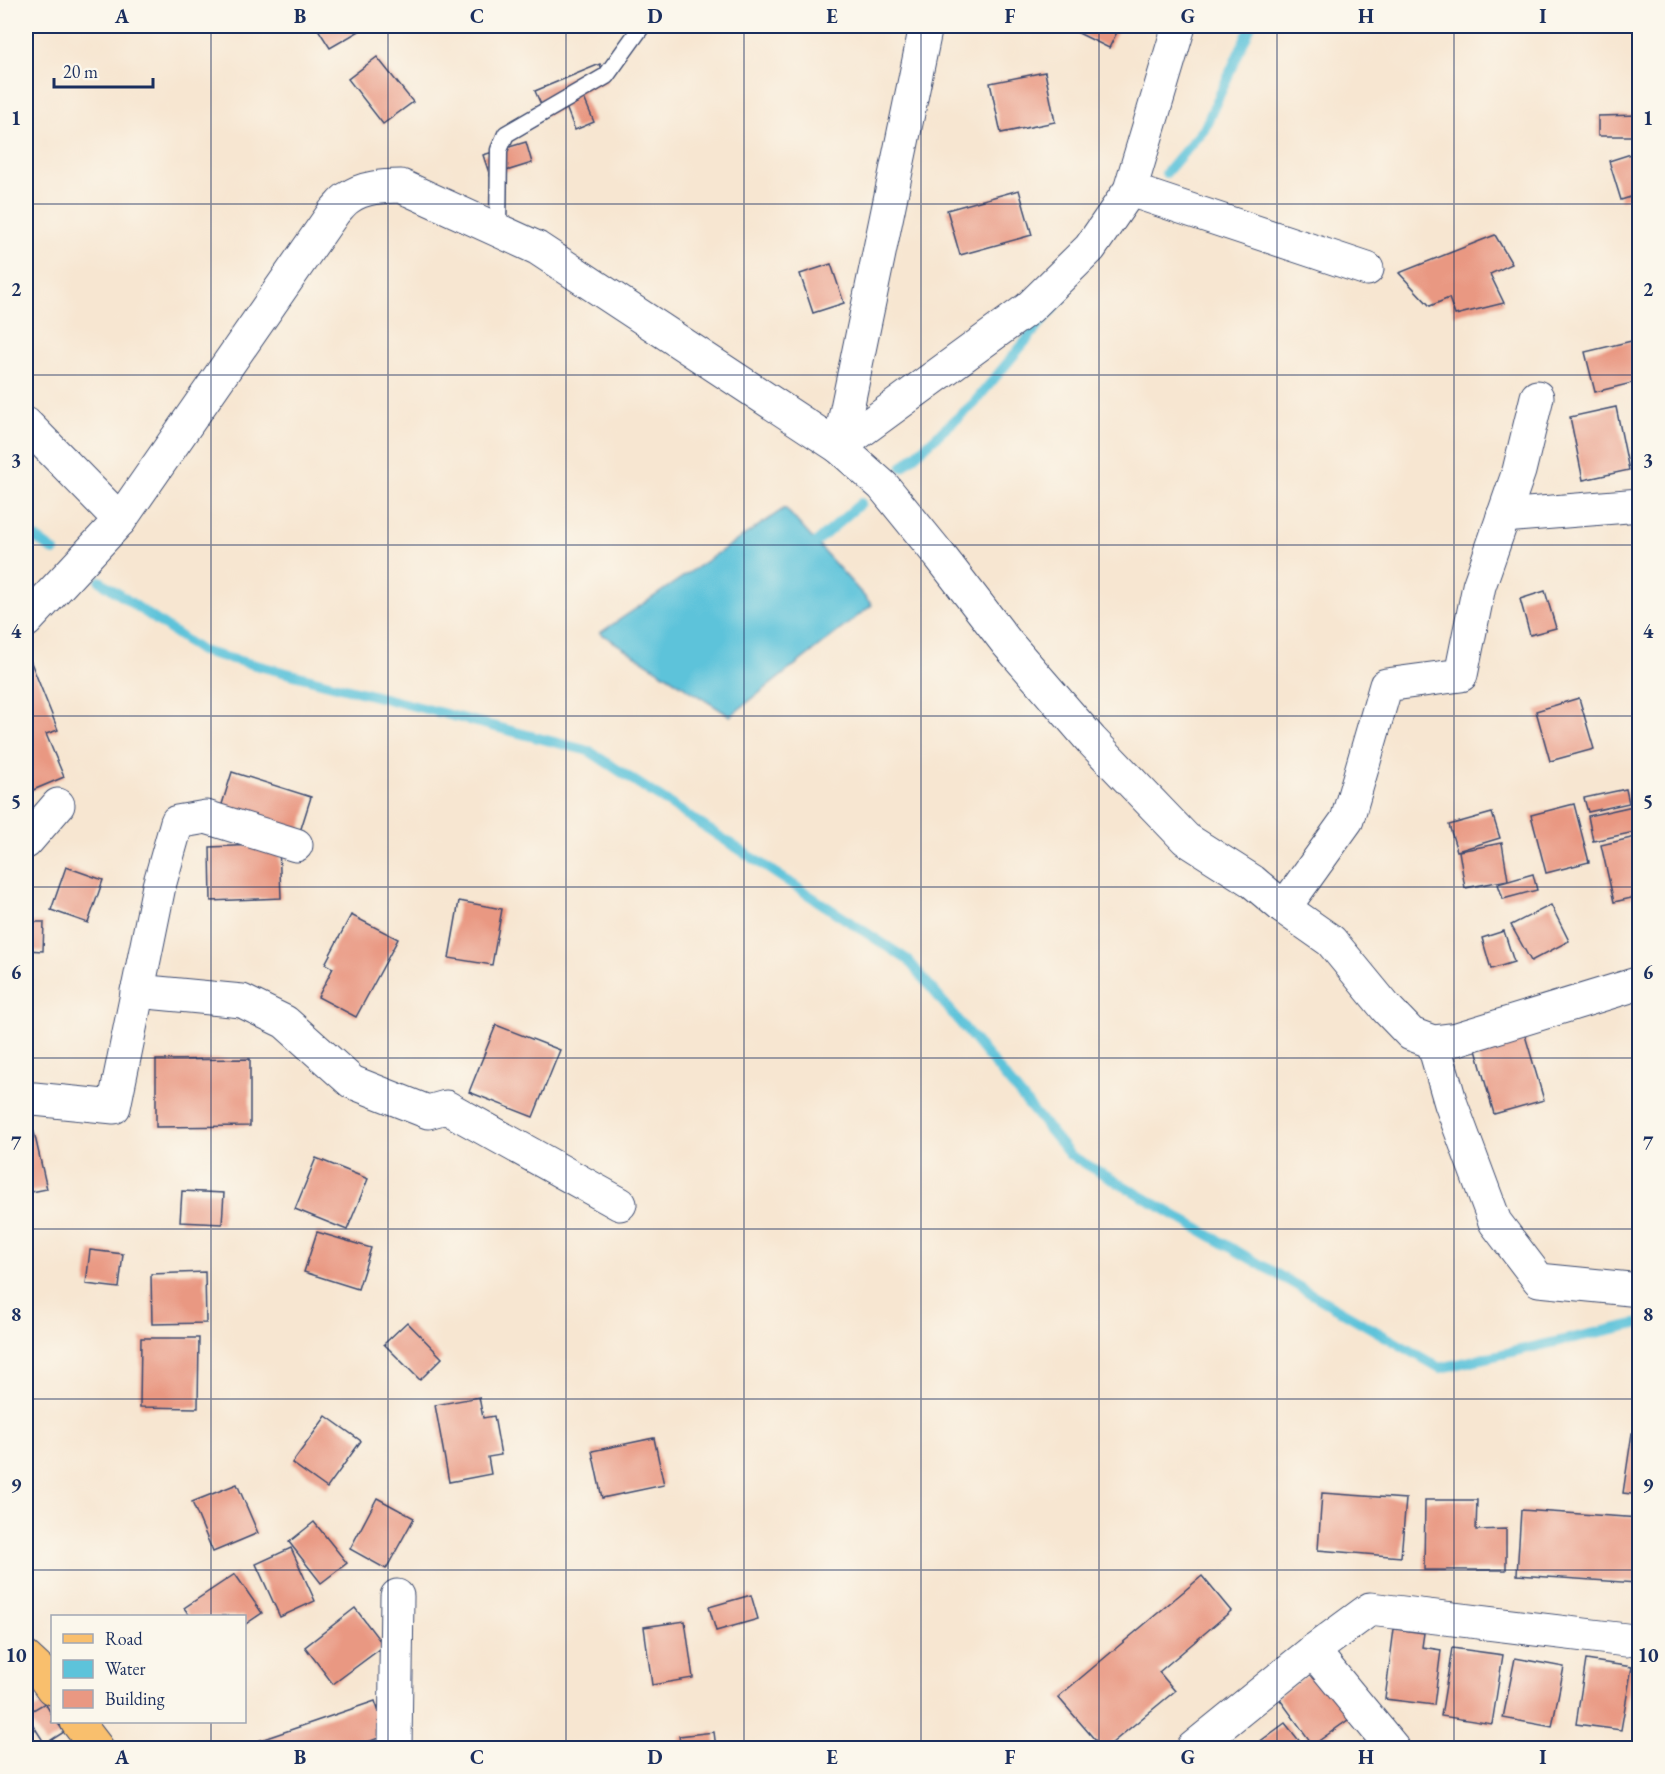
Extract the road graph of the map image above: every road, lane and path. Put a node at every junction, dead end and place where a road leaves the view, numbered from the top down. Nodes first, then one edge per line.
1 (642, 26) edge
2 (926, 26) edge
3 (1179, 26) edge
4 (1130, 190) junction
5 (498, 230) junction
6 (1367, 269) dead end
7 (1538, 397) dead end
8 (26, 424) edge
9 (838, 447) junction
10 (1640, 505) edge
11 (1503, 516) junction
12 (120, 520) junction
13 (26, 621) edge
14 (58, 805) dead end
15 (26, 842) edge
16 (296, 845) dead end
17 (1284, 908) junction
18 (1640, 983) edge
19 (137, 991) junction
20 (1433, 1042) junction
21 (26, 1101) edge
22 (620, 1204) dead end
23 (1640, 1290) edge
24 (397, 1596) dead end
25 (1626, 1640) dead end
26 (1313, 1651) junction
27 (26, 1658) edge
28 (51, 1687) edge
29 (78, 1723) edge
30 (97, 1749) edge
31 (395, 1749) edge
32 (1193, 1749) edge
33 (1393, 1749) edge

1 - 5 lane
2 - 9 street
3 - 4 street
4 - 6 street
4 - 9 street
5 - 9 street
5 - 12 street
7 - 11 street
8 - 12 street
9 - 17 street
10 - 11 street
11 - 17 street
12 - 13 street
14 - 15 street
16 - 19 street
17 - 20 street
18 - 20 street
19 - 21 street
19 - 22 street
20 - 23 street
24 - 31 street
25 - 26 street
26 - 32 street
26 - 33 street
27 - 28 main road
29 - 30 main road

